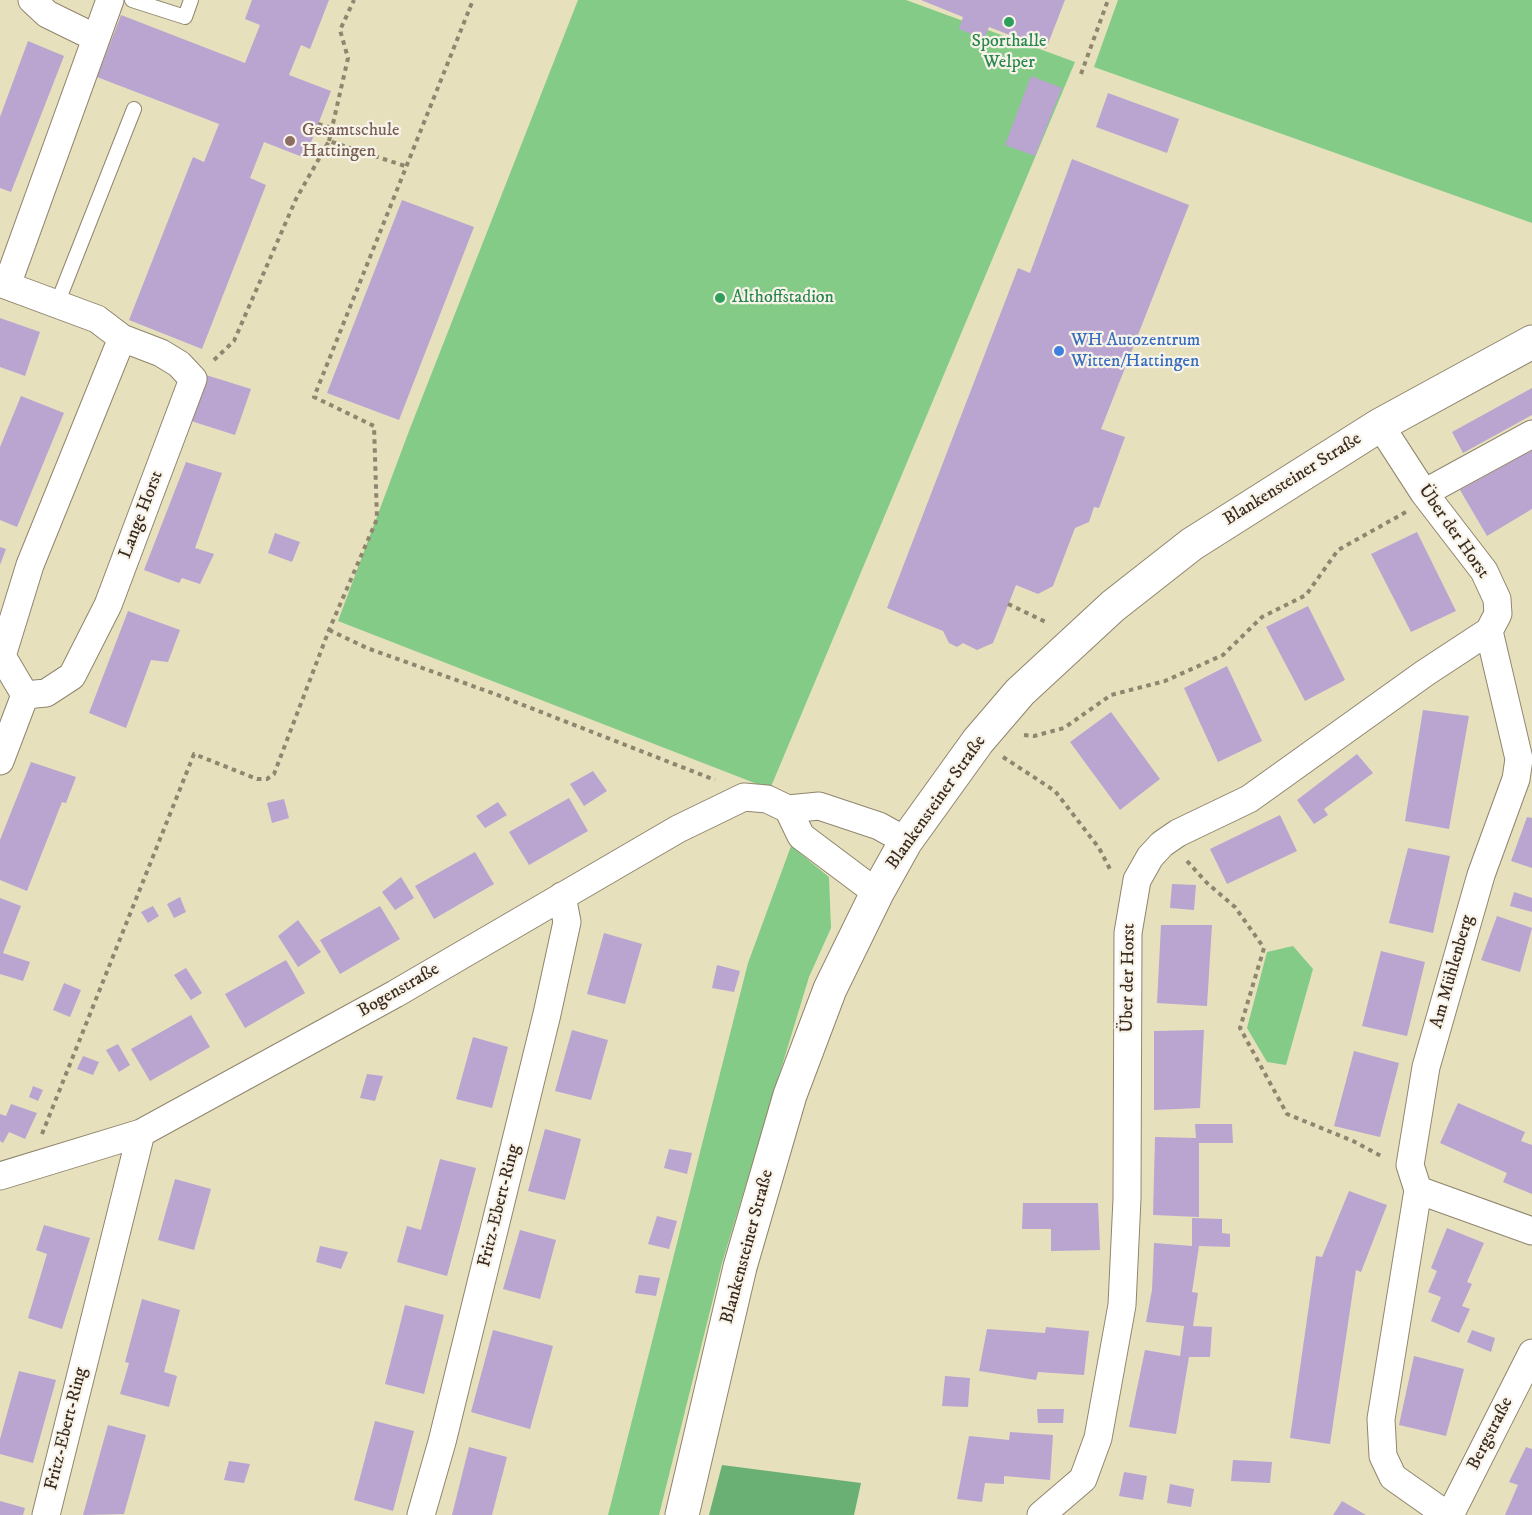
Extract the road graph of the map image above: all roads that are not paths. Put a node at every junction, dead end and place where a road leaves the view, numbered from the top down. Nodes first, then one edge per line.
1 (32, 0) edge
2 (110, 0) edge
3 (132, 0) edge
4 (191, 0) edge
5 (96, 38) junction
6 (134, 109) dead end
7 (3, 284) edge
8 (57, 304) junction
9 (122, 338) junction
10 (1532, 342) edge
11 (1380, 425) junction
12 (1532, 434) edge
13 (1424, 492) junction
14 (1489, 631) junction
15 (25, 695) junction
16 (0, 761) edge
17 (1526, 762) edge
18 (788, 809) junction
19 (906, 841) junction
20 (877, 893) junction
21 (562, 896) junction
22 (141, 1133) junction
23 (0, 1176) edge
24 (1414, 1177) junction
25 (1532, 1231) edge
26 (1532, 1353) edge
27 (46, 1515) edge
28 (422, 1515) edge
29 (682, 1515) edge
30 (1041, 1515) edge
31 (1449, 1515) edge

1 - 5 street
2 - 5 street
3 - 4 lane
5 - 7 street
6 - 8 lane
7 - 8 street
8 - 9 street
9 - 15 street
9 - 15 street, Lange Horst
10 - 11 main road, Blankensteiner Straße
11 - 13 street, Über der Horst
11 - 19 main road, Blankensteiner Straße
12 - 13 street
13 - 14 street, Über der Horst
14 - 17 street, Am Mühlenberg
14 - 30 street, Über der Horst
15 - 16 street
17 - 24 street, Am Mühlenberg
18 - 19 street, Bogenstraße
18 - 20 street
18 - 21 street, Bogenstraße
19 - 20 main road, Blankensteiner Straße
20 - 29 main road, Blankensteiner Straße
21 - 22 street, Bogenstraße
21 - 28 street, Fritz-Ebert-Ring
22 - 23 street, Bogenstraße
22 - 27 street, Fritz-Ebert-Ring
24 - 25 street
24 - 31 street, Am Mühlenberg
26 - 31 street, Bergstraße

